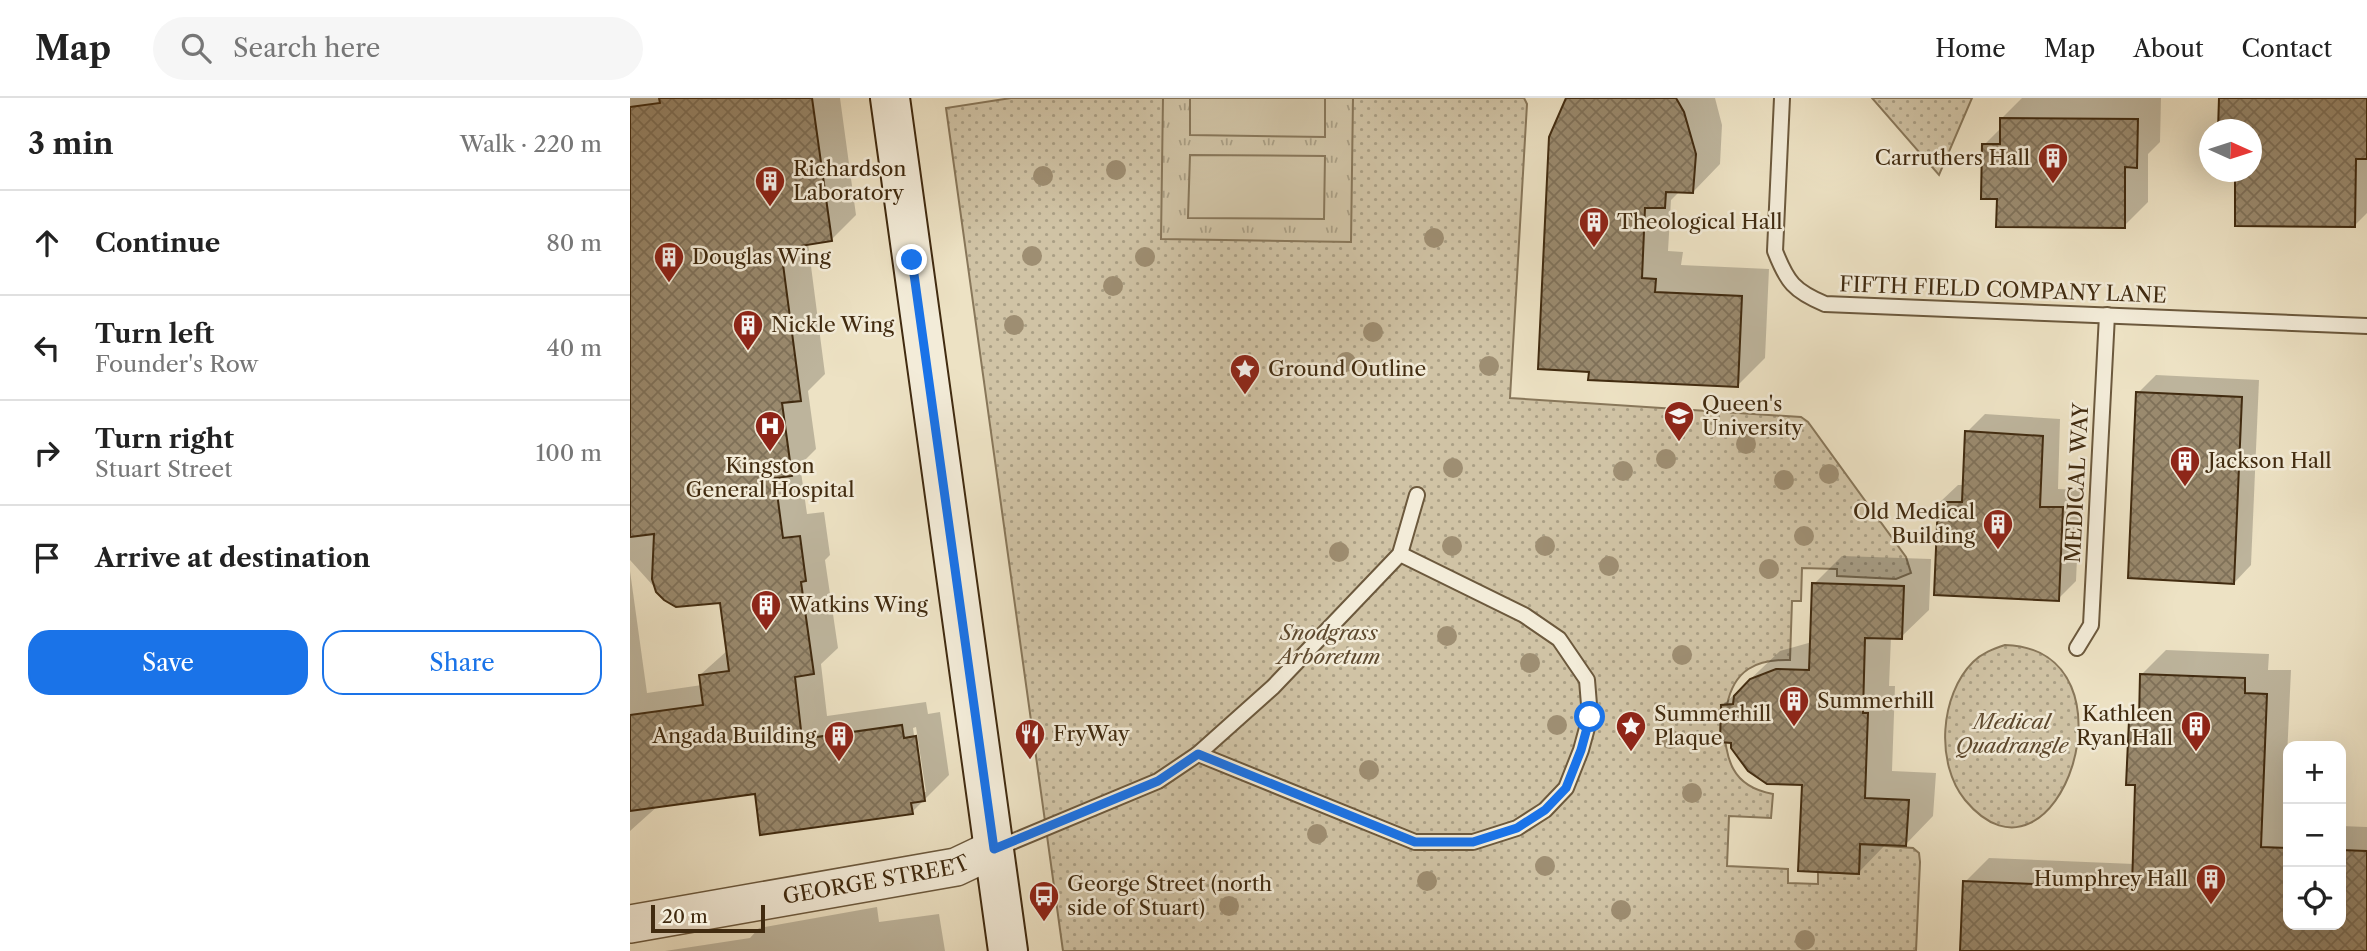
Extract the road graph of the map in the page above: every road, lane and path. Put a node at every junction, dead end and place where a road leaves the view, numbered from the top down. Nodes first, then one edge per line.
1 (890, 98) edge
2 (1782, 98) edge
3 (2107, 315) junction
4 (2367, 326) edge
5 (1417, 495) dead end
6 (1400, 554) junction
7 (2077, 648) dead end
8 (1198, 754) junction
9 (994, 849) junction
10 (630, 924) edge
11 (1008, 951) edge

1 - 9 main road
2 - 3 lane, FIFTH FIELD COMPANY LANE
3 - 4 lane, FIFTH FIELD COMPANY LANE
3 - 7 lane, MEDICAL WAY
5 - 6 lane
6 - 8 lane
6 - 8 lane
8 - 9 lane
9 - 10 street, GEORGE STREET
9 - 11 main road

